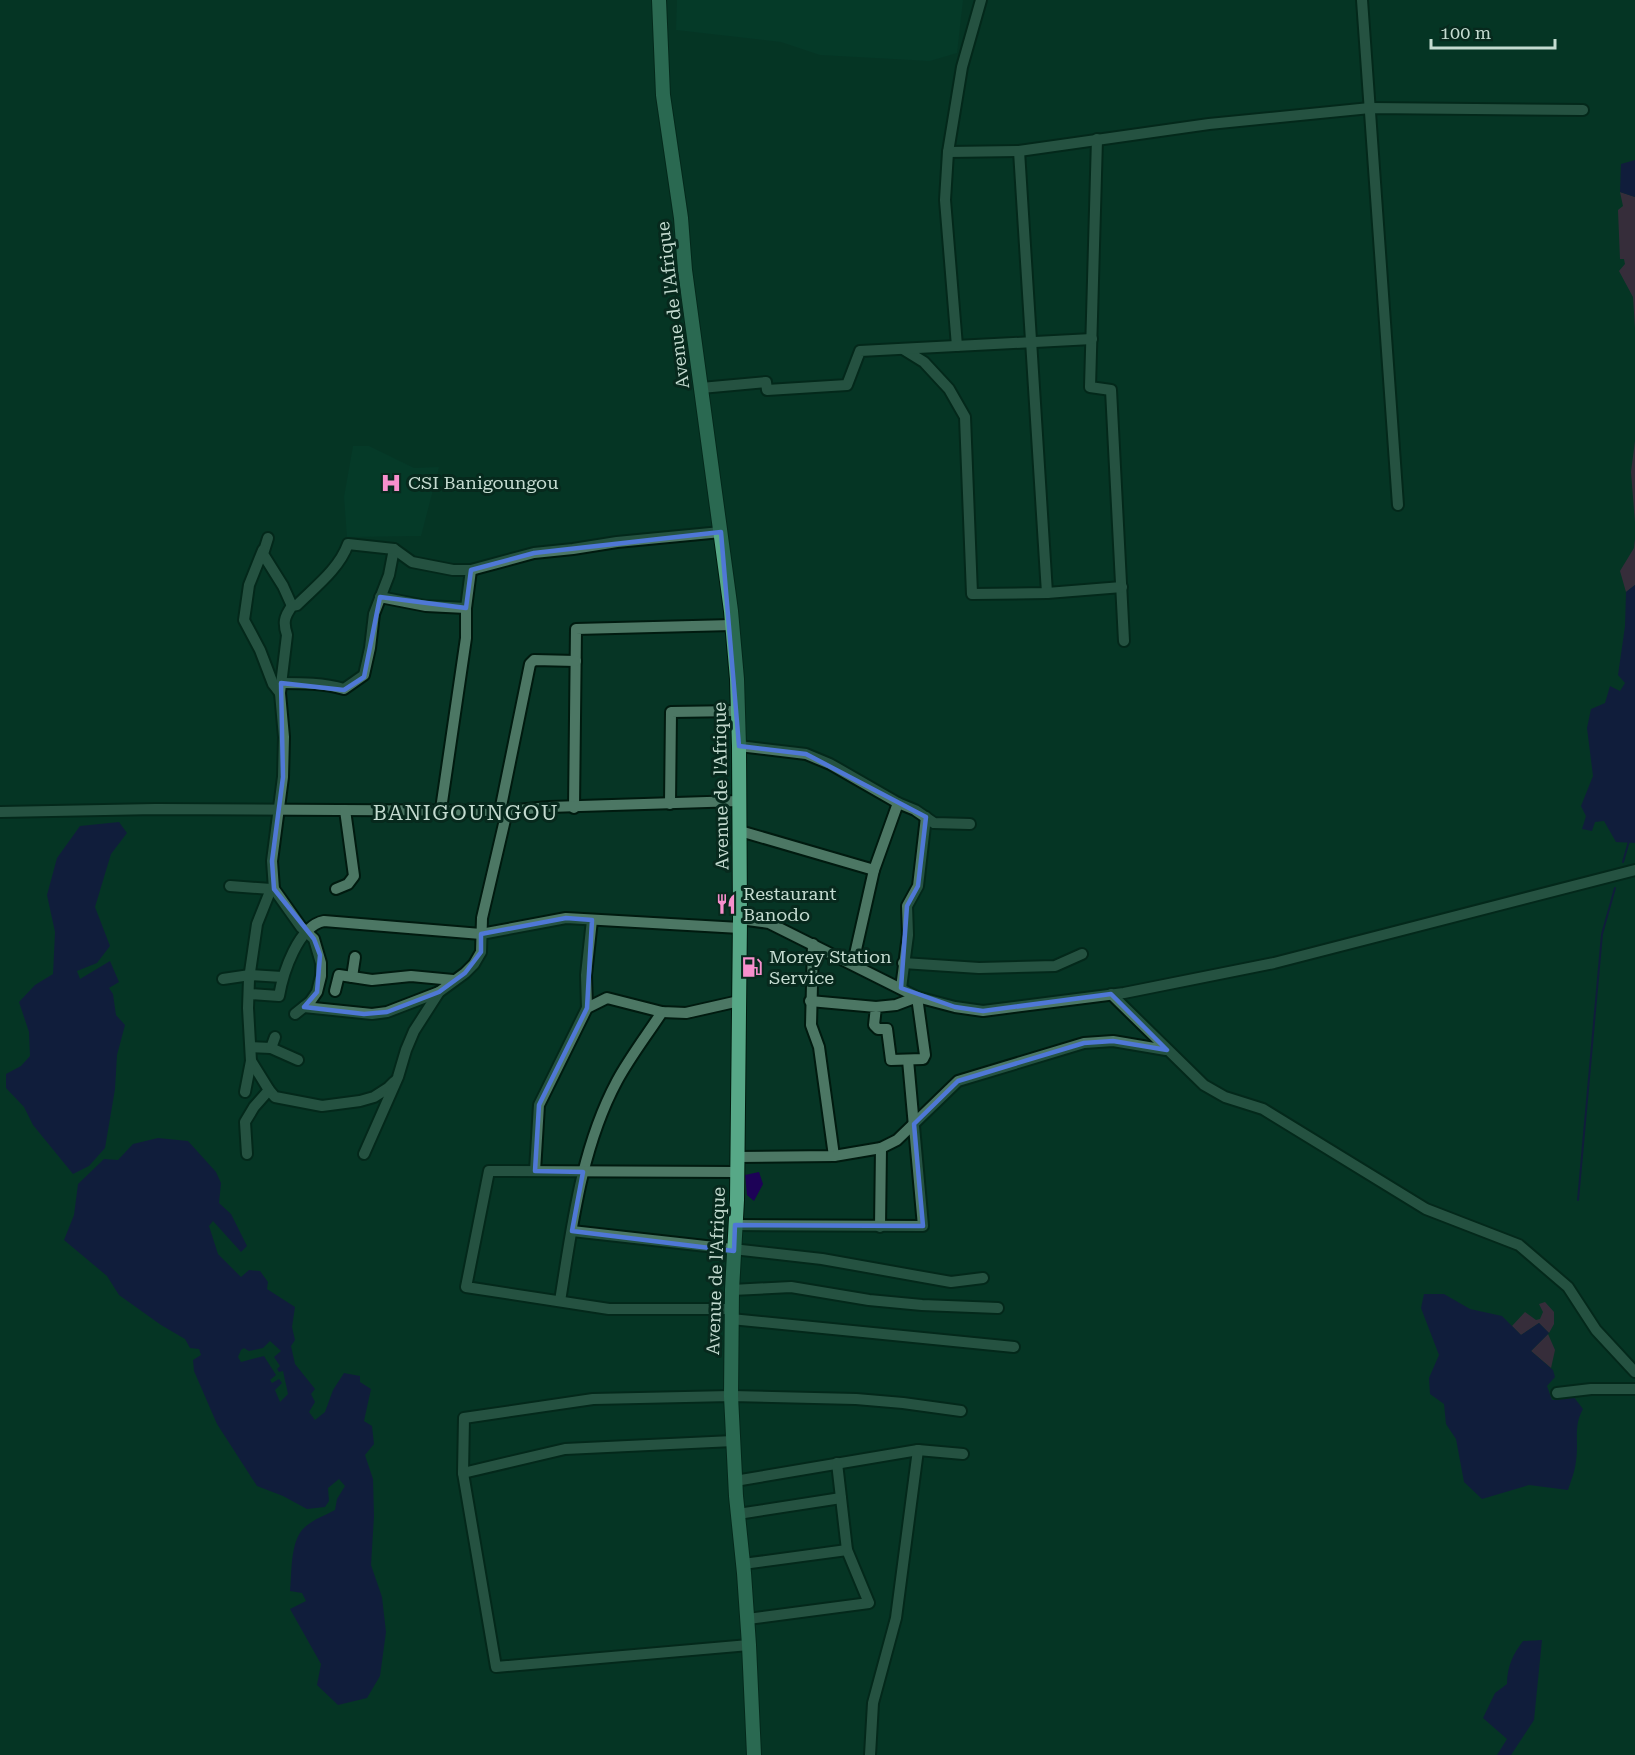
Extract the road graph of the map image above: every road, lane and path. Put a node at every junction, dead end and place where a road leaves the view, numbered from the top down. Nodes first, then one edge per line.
1 (659, 0) edge
2 (981, 0) edge
3 (1362, 0) edge
4 (1370, 108) junction
5 (1584, 110) dead end
6 (1097, 139) junction
7 (1019, 151) junction
8 (948, 152) junction
9 (1092, 339) junction
10 (1032, 342) junction
11 (957, 346) junction
12 (903, 349) junction
13 (701, 388) junction
14 (1398, 505) dead end
15 (721, 532) junction
16 (268, 538) dead end
17 (394, 549) junction
18 (263, 550) junction
19 (471, 570) junction
20 (1122, 587) junction
21 (1047, 593) junction
22 (380, 597) junction
23 (292, 606) junction
24 (466, 608) junction
25 (732, 625) junction
26 (1124, 641) dead end
27 (576, 661) junction
28 (281, 688) junction
29 (738, 711) junction
30 (739, 746) junction
31 (739, 801) junction
32 (898, 803) junction
33 (670, 804) junction
34 (574, 808) junction
35 (280, 809) junction
36 (441, 809) junction
37 (345, 810) junction
38 (504, 811) junction
39 (0, 812) edge
40 (926, 817) junction
41 (970, 824) dead end
42 (740, 831) junction
43 (874, 870) junction
44 (1635, 870) edge
45 (230, 886) dead end
46 (272, 889) junction
47 (336, 889) dead end
48 (592, 920) junction
49 (740, 923) junction
50 (307, 932) junction
51 (481, 934) junction
52 (813, 944) junction
53 (1082, 954) dead end
54 (354, 957) dead end
55 (853, 963) junction
56 (903, 963) junction
57 (250, 975) junction
58 (282, 977) junction
59 (352, 977) junction
60 (223, 979) dead end
61 (453, 980) junction
62 (901, 988) junction
63 (335, 991) dead end
64 (440, 992) junction
65 (249, 994) junction
66 (1111, 994) junction
67 (917, 996) junction
68 (739, 1001) junction
69 (810, 1001) junction
70 (876, 1007) junction
71 (587, 1008) junction
72 (662, 1012) junction
73 (275, 1037) dead end
74 (250, 1047) junction
75 (271, 1048) junction
76 (1167, 1050) junction
77 (251, 1060) junction
78 (298, 1060) dead end
79 (908, 1060) junction
80 (398, 1077) junction
81 (269, 1090) junction
82 (245, 1092) dead end
83 (914, 1124) junction
84 (881, 1148) junction
85 (247, 1154) dead end
86 (364, 1154) dead end
87 (834, 1156) junction
88 (737, 1164) junction
89 (535, 1171) junction
90 (583, 1172) junction
91 (735, 1225) junction
92 (880, 1227) junction
93 (572, 1231) junction
94 (734, 1251) junction
95 (983, 1278) dead end
96 (732, 1290) junction
97 (560, 1301) junction
98 (998, 1308) dead end
99 (731, 1314) junction
100 (1014, 1347) dead end
101 (1635, 1372) edge
102 (1635, 1389) edge
103 (1557, 1393) dead end
104 (731, 1396) junction
105 (961, 1411) dead end
106 (733, 1441) junction
107 (918, 1450) junction
108 (963, 1454) dead end
109 (837, 1463) junction
110 (463, 1473) junction
111 (735, 1481) junction
112 (841, 1498) junction
113 (738, 1514) junction
114 (847, 1550) junction
115 (743, 1564) junction
116 (748, 1619) junction
117 (749, 1645) junction
118 (754, 1755) edge
119 (870, 1755) edge

1 - 13 main road, Avenue de l'Afrique
2 - 8 street
3 - 4 street
4 - 5 street
4 - 6 street
4 - 14 street
6 - 7 street
6 - 9 street
7 - 8 street
7 - 10 street
8 - 11 street
9 - 10 street
9 - 20 street
10 - 11 street
10 - 21 street
11 - 12 street
12 - 13 street
12 - 21 street
13 - 15 main road, Avenue de l'Afrique
15 - 19 street
15 - 25 main road, Avenue de l'Afrique
16 - 18 street
17 - 19 street
17 - 22 street
17 - 23 street
18 - 23 street
18 - 28 street
19 - 24 street
20 - 21 street
20 - 26 street
22 - 24 street
22 - 28 street
23 - 28 street
24 - 36 street
25 - 27 street
25 - 29 main road, Avenue de l'Afrique
27 - 34 street
27 - 38 street
28 - 35 street
29 - 30 main road, Avenue de l'Afrique
29 - 33 street
30 - 31 main road, Avenue de l'Afrique
30 - 32 street
31 - 33 street
31 - 42 main road, Avenue de l'Afrique
32 - 40 street
32 - 43 street
33 - 34 street
34 - 38 street
35 - 37 street
35 - 39 street
35 - 46 street
36 - 37 street
36 - 38 street
37 - 47 street
38 - 51 street
40 - 41 street
40 - 56 street
42 - 43 street
42 - 49 main road, Avenue de l'Afrique
43 - 55 street
44 - 66 street
45 - 46 street
46 - 50 street
46 - 57 street
48 - 49 street
48 - 51 street
48 - 71 street
49 - 52 street
49 - 68 main road, Avenue de l'Afrique
50 - 51 street
50 - 58 street
50 - 64 street
51 - 61 street
52 - 55 street
52 - 69 street
53 - 56 street
54 - 59 street
55 - 62 street
56 - 62 street
57 - 58 street
57 - 60 street
57 - 65 street
58 - 65 street
59 - 61 street
59 - 63 street
61 - 64 street
62 - 67 street
64 - 80 street
65 - 74 street
66 - 67 street
66 - 76 street
67 - 70 street
67 - 79 street
68 - 72 street
68 - 88 main road, Avenue de l'Afrique
69 - 70 street
69 - 87 street
70 - 79 street
71 - 72 street
71 - 89 street
72 - 90 street
73 - 75 street
74 - 75 street
74 - 77 street
75 - 78 street
76 - 83 street
76 - 101 street
77 - 81 street
77 - 82 street
79 - 83 street
80 - 81 street
80 - 86 street
81 - 85 street
83 - 84 street
83 - 92 street
84 - 87 street
84 - 92 street
87 - 88 street
88 - 90 street
88 - 91 main road, Avenue de l'Afrique
89 - 90 street
89 - 97 street
90 - 93 street
91 - 92 street
91 - 94 main road, Avenue de l'Afrique
93 - 94 street
93 - 97 street
94 - 95 street
94 - 96 main road, Avenue de l'Afrique
96 - 98 street
96 - 99 main road, Avenue de l'Afrique
97 - 99 street
99 - 100 street
99 - 104 main road, Avenue de l'Afrique
102 - 103 street
104 - 105 street
104 - 106 main road, Avenue de l'Afrique
104 - 110 street
106 - 110 street
106 - 111 main road, Avenue de l'Afrique
107 - 108 street
107 - 109 street
107 - 119 street
109 - 111 street
109 - 112 street
110 - 117 street
111 - 113 main road, Avenue de l'Afrique
112 - 113 street
112 - 114 street
113 - 115 main road, Avenue de l'Afrique
114 - 115 street
114 - 116 street
115 - 116 main road, Avenue de l'Afrique
116 - 117 main road, Avenue de l'Afrique
117 - 118 main road, Avenue de l'Afrique

